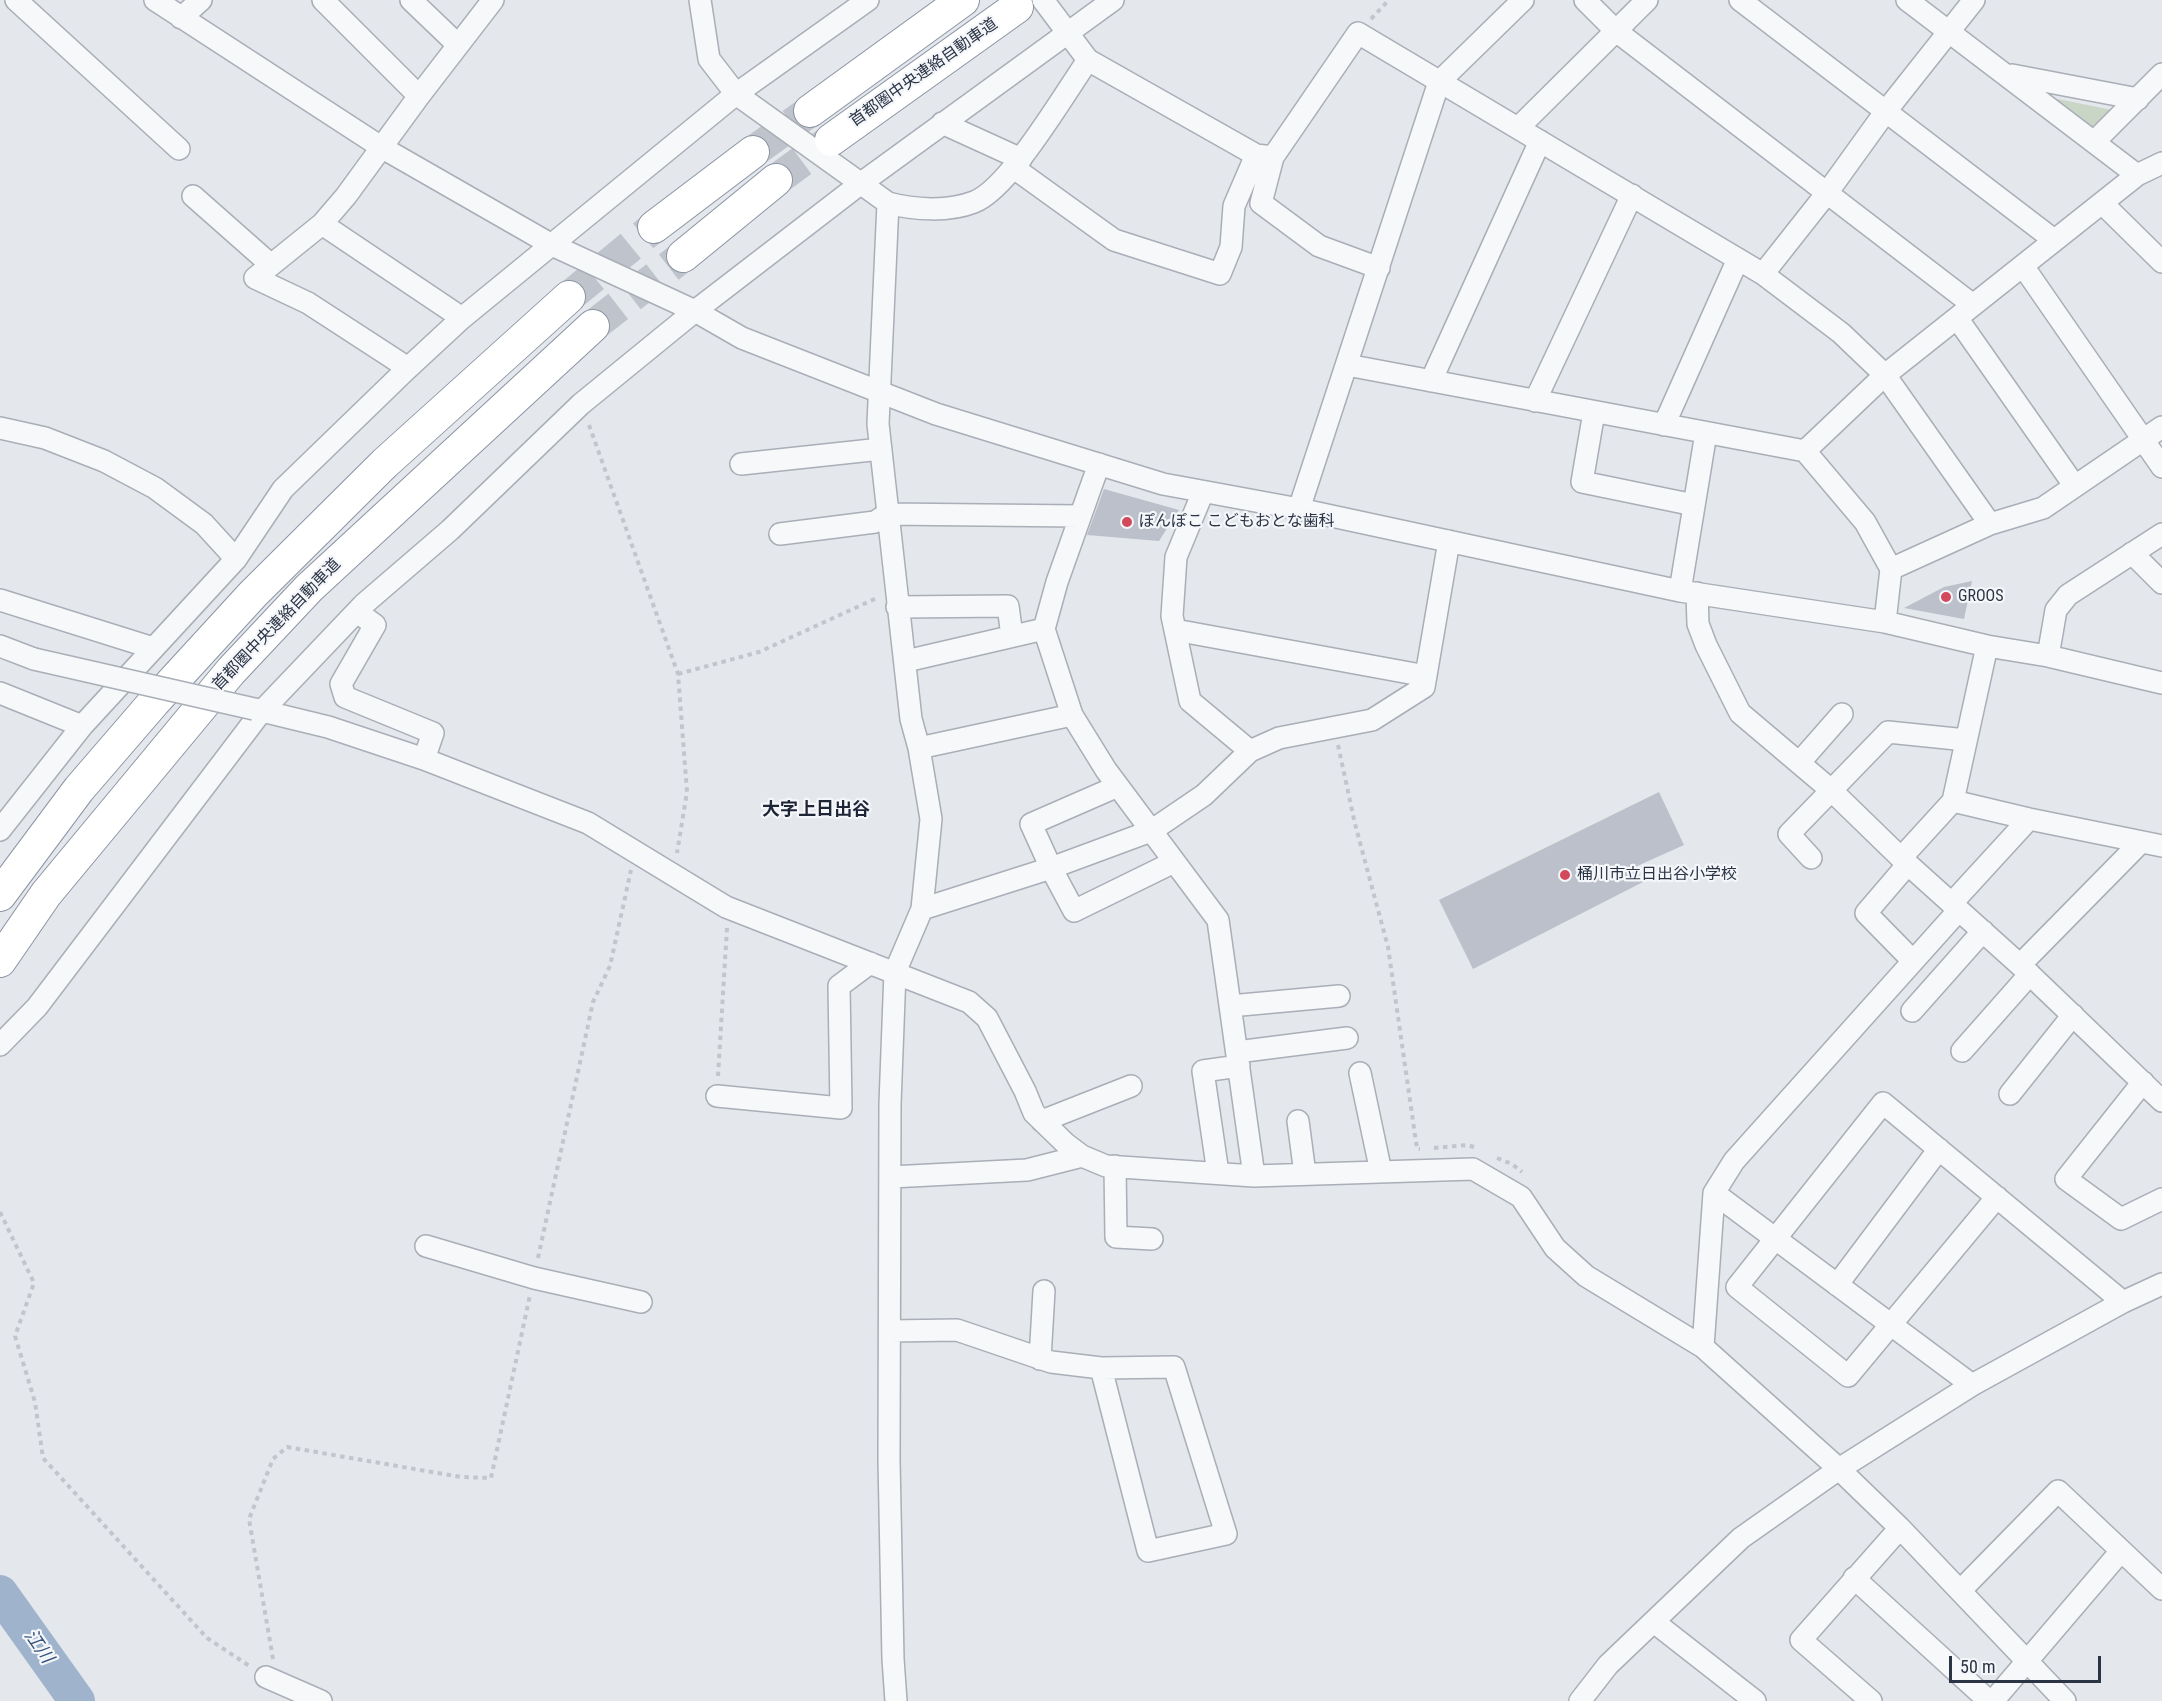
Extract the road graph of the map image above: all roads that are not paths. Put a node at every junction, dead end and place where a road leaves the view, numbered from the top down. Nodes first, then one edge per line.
1 (16, 0) edge
2 (155, 0) edge
3 (201, 0) edge
4 (323, 0) edge
5 (411, 0) edge
6 (493, 0) edge
7 (700, 0) edge
8 (868, 0) edge
9 (963, 0) edge
10 (1113, 0) edge
11 (1523, 0) edge
12 (1585, 0) edge
13 (1647, 0) edge
14 (1740, 0) edge
15 (1906, 0) edge
16 (1974, 0) edge
17 (1030, 4) edge
18 (181, 18) junction
19 (1616, 31) junction
20 (1066, 32) junction
21 (1950, 32) junction
22 (458, 45) junction
23 (1088, 60) junction
24 (2006, 74) junction
25 (2162, 74) edge
26 (1439, 82) junction
27 (736, 94) junction
28 (418, 96) junction
29 (2138, 99) junction
30 (810, 111) tunnel mouth
31 (1886, 111) junction
32 (942, 123) junction
33 (1518, 128) junction
34 (831, 140) tunnel mouth
35 (1540, 141) junction
36 (2095, 141) junction
37 (381, 147) junction
38 (179, 149) dead end
39 (753, 152) tunnel mouth
40 (1265, 156) junction
41 (1017, 163) junction
42 (2162, 163) edge
43 (2137, 175) junction
44 (776, 180) tunnel mouth
45 (860, 184) junction
46 (1827, 193) junction
47 (1632, 195) junction
48 (193, 196) dead end
49 (888, 203) junction
50 (2102, 203) junction
51 (322, 224) junction
52 (654, 227) tunnel mouth
53 (2054, 240) junction
54 (552, 245) junction
55 (683, 256) tunnel mouth
56 (1738, 259) junction
57 (2162, 262) edge
58 (270, 264) junction
59 (2023, 266) junction
60 (1379, 268) junction
61 (1763, 274) junction
62 (569, 297) tunnel mouth
63 (695, 311) junction
64 (1965, 312) junction
65 (462, 318) junction
66 (593, 326) tunnel mouth
67 (1347, 365) junction
68 (408, 368) junction
69 (1885, 375) junction
70 (1431, 381) junction
71 (878, 391) junction
72 (1535, 401) junction
73 (1594, 412) junction
74 (1664, 425) junction
75 (2162, 427) edge
76 (0, 428) edge
77 (1706, 433) junction
78 (2143, 441) junction
79 (881, 449) junction
80 (1805, 451) junction
81 (741, 464) dead end
82 (1099, 464) junction
83 (2162, 467) edge
84 (2074, 485) junction
85 (1203, 492) junction
86 (1694, 505) junction
87 (1299, 509) junction
88 (887, 514) junction
89 (1080, 516) junction
90 (1990, 524) junction
91 (780, 534) dead end
92 (2162, 534) edge
93 (1449, 541) junction
94 (2132, 553) junction
95 (237, 559) junction
96 (1891, 569) junction
97 (2162, 583) edge
98 (1688, 592) junction
99 (896, 598) junction
100 (0, 600) edge
101 (357, 612) junction
102 (1885, 622) junction
103 (1044, 629) junction
104 (1175, 630) junction
105 (1012, 636) junction
106 (0, 646) edge
107 (1987, 646) junction
108 (153, 648) junction
109 (2048, 657) junction
110 (906, 661) junction
111 (1426, 675) junction
112 (2162, 683) edge
113 (0, 693) edge
114 (258, 710) junction
115 (1842, 714) dead end
116 (1072, 715) junction
117 (82, 726) junction
118 (1966, 740) junction
119 (919, 748) junction
120 (1250, 751) junction
121 (424, 759) junction
122 (1799, 763) junction
123 (1118, 786) junction
124 (1831, 790) junction
125 (1953, 801) junction
126 (2029, 819) junction
127 (0, 830) edge
128 (1150, 831) junction
129 (2152, 844) edge
130 (1811, 858) dead end
131 (1905, 861) junction
132 (1174, 862) junction
133 (1051, 868) junction
134 (0, 895) edge
135 (1956, 907) junction
136 (921, 909) junction
137 (1983, 931) junction
138 (0, 961) edge
139 (1913, 961) junction
140 (870, 963) junction
141 (2025, 970) junction
142 (894, 972) junction
143 (1339, 996) dead end
144 (1230, 1006) junction
145 (1912, 1011) dead end
146 (2073, 1015) junction
147 (1347, 1038) dead end
148 (0, 1045) edge
149 (1962, 1051) dead end
150 (1238, 1059) junction
151 (1360, 1073) dead end
152 (2143, 1082) junction
153 (1131, 1086) dead end
154 (2010, 1094) dead end
155 (717, 1096) road end
156 (2162, 1101) edge
157 (1042, 1121) junction
158 (1298, 1121) dead end
159 (1939, 1149) junction
160 (1082, 1156) junction
161 (1115, 1166) junction
162 (1381, 1172) junction
163 (1218, 1173) junction
164 (1305, 1174) junction
165 (1254, 1176) junction
166 (891, 1177) junction
167 (1714, 1193) junction
168 (1997, 1197) junction
169 (2162, 1199) edge
170 (1152, 1239) dead end
171 (1776, 1239) junction
172 (426, 1246) dead end
173 (1837, 1284) junction
174 (2162, 1284) edge
175 (1044, 1291) dead end
176 (641, 1302) dead end
177 (2123, 1302) junction
178 (1891, 1325) junction
179 (890, 1331) junction
180 (1703, 1347) junction
181 (1040, 1359) junction
182 (1101, 1368) junction
183 (1972, 1385) junction
184 (1839, 1469) junction
185 (1900, 1528) junction
186 (2121, 1551) junction
187 (1854, 1578) junction
188 (2162, 1589) edge
189 (1960, 1591) junction
190 (1654, 1622) junction
191 (2026, 1661) junction
192 (272, 1680) road end
193 (321, 1701) edge
194 (896, 1701) edge
195 (1580, 1701) edge
196 (1755, 1701) edge
197 (1871, 1701) edge
198 (1991, 1701) edge
199 (2065, 1701) edge

1 - 38 street
2 - 18 street
3 - 18 street
4 - 28 street
5 - 22 street
6 - 22 street
7 - 27 street
8 - 27 street
9 - 30 highway
10 - 20 street
11 - 26 street
12 - 19 street
13 - 19 street
14 - 31 street
15 - 21 street
16 - 21 street
17 - 20 street
17 - 34 highway, 首都圏中央連絡自動車道
18 - 37 street
19 - 33 street
19 - 46 street
20 - 23 street
20 - 32 street
21 - 24 street
21 - 31 street
22 - 28 street
23 - 40 street
23 - 41 street
24 - 29 street
24 - 36 street
25 - 29 street
26 - 33 street
26 - 40 street
26 - 60 street
27 - 45 street
27 - 54 street
28 - 37 street
29 - 36 street
31 - 46 street
31 - 53 street
32 - 41 street
32 - 45 street
33 - 35 street
35 - 47 street
35 - 70 street
36 - 43 street
37 - 51 street
37 - 54 street
39 - 52 highway
40 - 41 street
40 - 60 street
41 - 49 street
42 - 43 street
43 - 50 street
44 - 55 highway
45 - 49 street
45 - 63 street
46 - 61 street
46 - 64 street
47 - 56 street
47 - 72 street
48 - 58 street
49 - 71 street
50 - 53 street
50 - 57 street
51 - 58 street
51 - 65 street
53 - 59 street
54 - 63 street
54 - 65 street
56 - 61 street
56 - 74 street
58 - 68 street
59 - 64 street
59 - 78 street
60 - 67 street
61 - 69 street
62 - 134 highway
63 - 71 street
63 - 101 street
64 - 69 street
64 - 84 street
65 - 68 street
66 - 138 highway, 首都圏中央連絡自動車道
67 - 70 street
67 - 87 street
68 - 95 street
69 - 80 street
69 - 90 street
70 - 72 street
71 - 79 street
71 - 82 street
72 - 73 street
73 - 74 street
73 - 86 street
74 - 77 street
75 - 78 street
76 - 95 street
77 - 80 street
77 - 86 street
78 - 83 street
78 - 84 street
79 - 81 street
79 - 88 street
80 - 96 street
82 - 85 street
82 - 89 street
84 - 90 street
85 - 87 street
85 - 104 street
86 - 98 street
87 - 93 street
88 - 89 street
88 - 91 street
88 - 99 street
89 - 103 street
90 - 96 street
92 - 94 street
93 - 98 street
93 - 111 street
94 - 97 street
94 - 109 street
95 - 108 street
96 - 102 street
98 - 102 street
98 - 122 street
99 - 105 street
99 - 110 street
100 - 108 street
101 - 114 street
101 - 121 street
102 - 107 street
103 - 105 street
103 - 116 street
104 - 111 street
104 - 120 street
105 - 110 street
106 - 114 street, bridge
107 - 109 street
107 - 118 street
108 - 117 street
109 - 112 street
110 - 119 street
111 - 120 street
113 - 117 street
114 - 121 street
114 - 148 street
115 - 122 street
116 - 119 street
116 - 123 street
117 - 127 street
118 - 124 street
118 - 125 street
119 - 136 street
120 - 128 street
121 - 140 street
122 - 124 street
123 - 128 street
123 - 133 street
124 - 130 street
124 - 131 street
125 - 126 street
125 - 131 street
126 - 129 street
126 - 135 street
128 - 132 street
128 - 133 street
129 - 141 street
131 - 135 street
131 - 139 street
132 - 133 street
132 - 144 street
133 - 136 street
135 - 137 street
135 - 139 street
136 - 142 street
137 - 141 street
137 - 145 street
139 - 167 street
140 - 142 street
140 - 155 street
141 - 146 street
141 - 149 street
142 - 157 street
142 - 166 street
143 - 144 street
144 - 150 street
146 - 152 street
146 - 154 street
147 - 150 street
150 - 163 street
150 - 165 street
151 - 162 street
152 - 156 street
152 - 169 street
153 - 157 street
157 - 160 street
158 - 164 street
159 - 168 street
159 - 171 street
159 - 173 street
160 - 161 street
160 - 166 street
161 - 163 street
161 - 170 street
162 - 164 street
162 - 180 street
163 - 165 street
164 - 165 street
166 - 179 street
167 - 171 street
167 - 180 street
168 - 177 street
168 - 178 street
171 - 173 street
171 - 178 street
172 - 176 street
173 - 178 street
174 - 177 street
175 - 181 street
177 - 183 street
178 - 183 street
179 - 181 street
179 - 194 street
180 - 184 street
181 - 182 street
182 - 182 street
183 - 184 street
184 - 185 street
184 - 190 street
185 - 187 street
185 - 189 street
186 - 188 street
186 - 189 street
186 - 191 street
187 - 197 street
187 - 198 street
189 - 191 street
190 - 195 street
190 - 196 street
191 - 198 street
191 - 199 street
192 - 193 street

